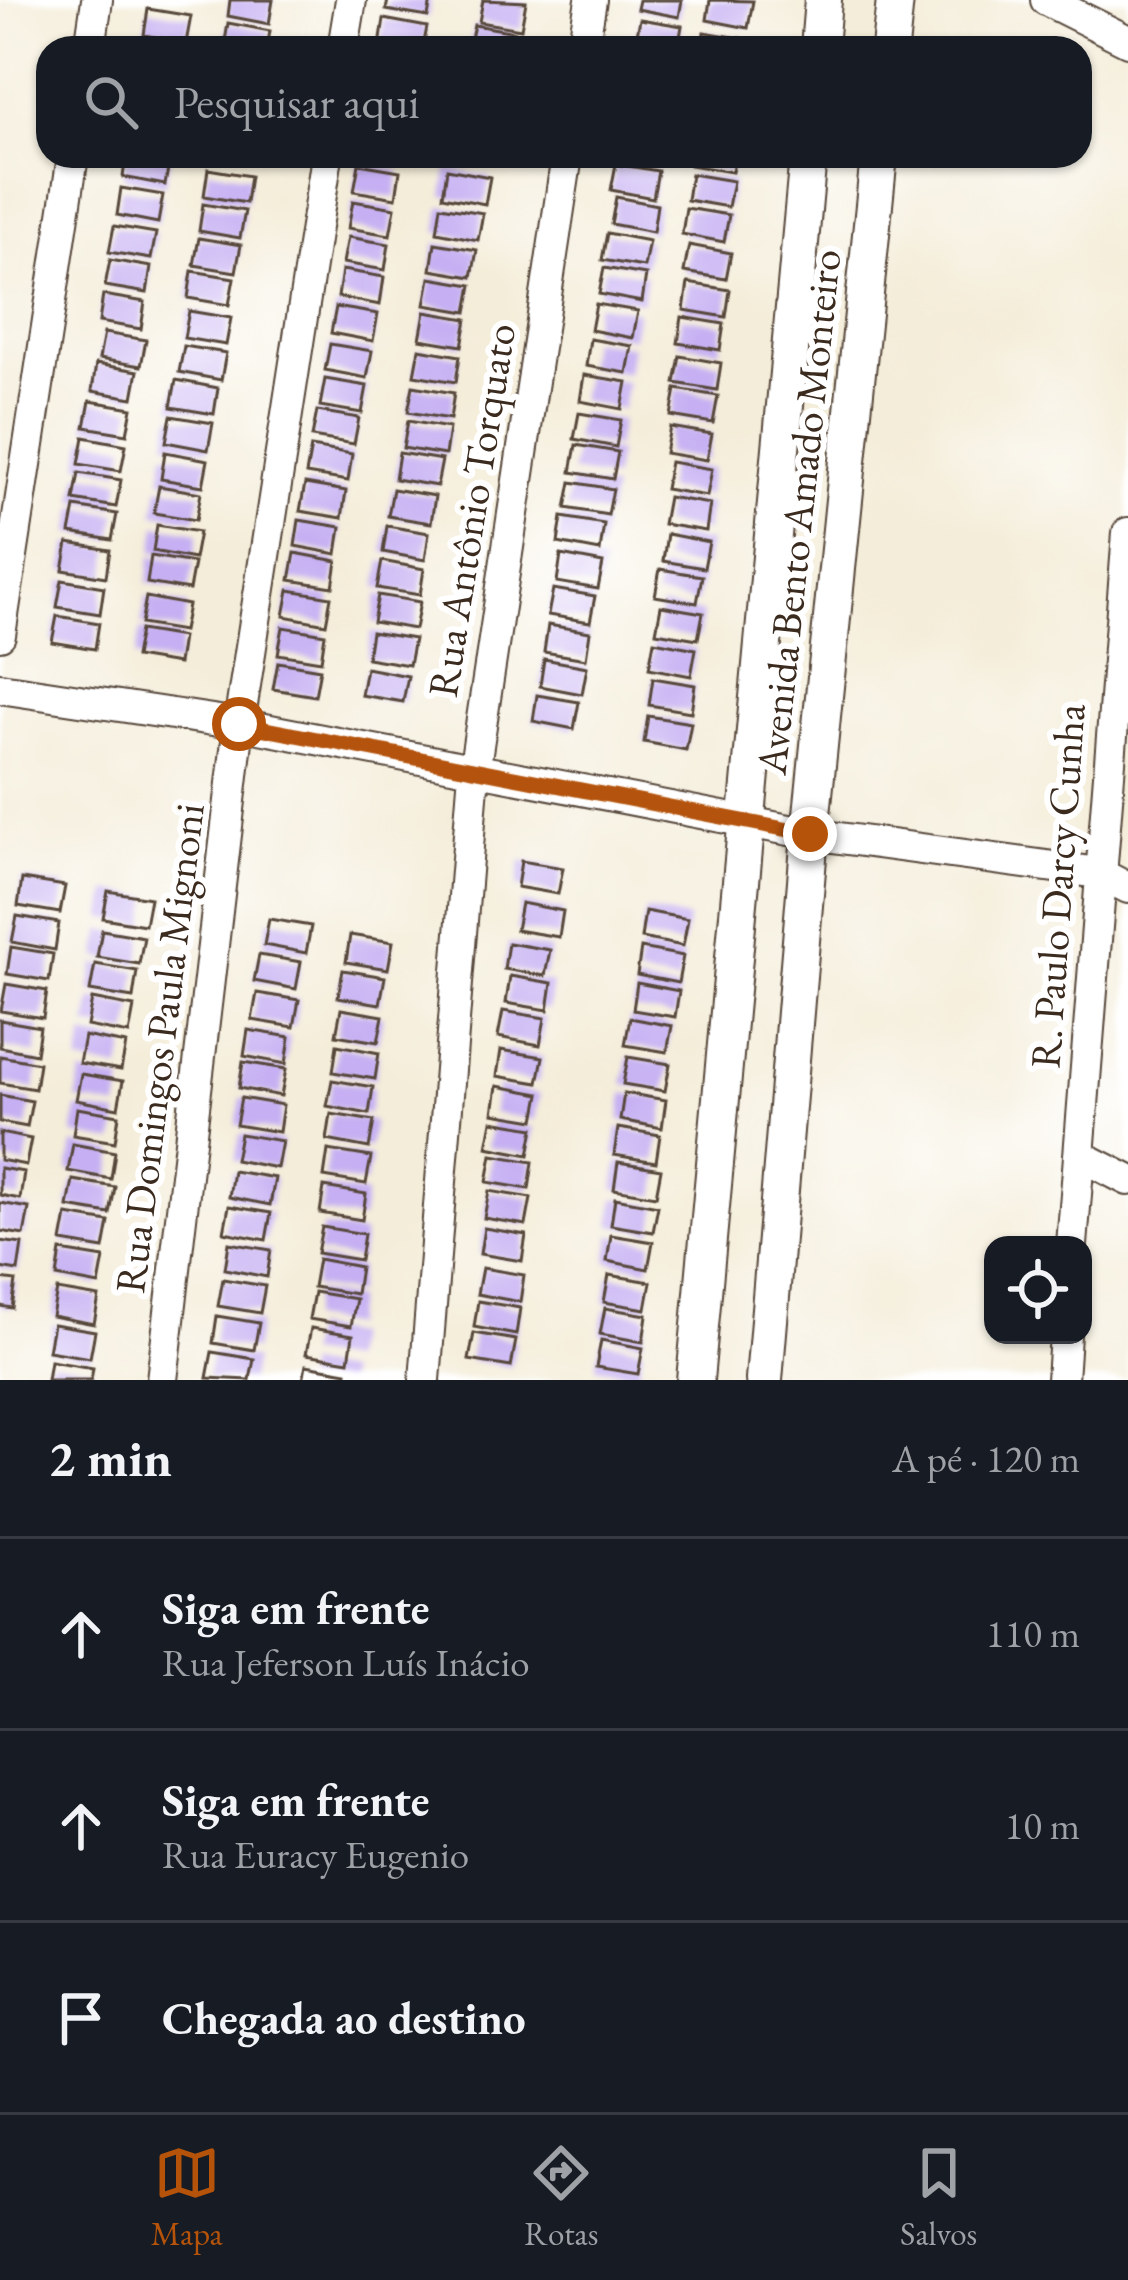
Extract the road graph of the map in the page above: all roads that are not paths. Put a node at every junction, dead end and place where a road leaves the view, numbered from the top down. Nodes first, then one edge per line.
1 (97, 0) edge
2 (351, 0) edge
3 (591, 0) edge
4 (823, 0) edge
5 (895, 0) edge
6 (1046, 0) edge
7 (91, 36) edge
8 (346, 36) edge
9 (586, 36) edge
10 (819, 36) edge
11 (891, 36) edge
12 (1128, 41) edge
13 (71, 168) edge
14 (325, 168) edge
15 (565, 168) edge
16 (807, 168) edge
17 (878, 168) edge
18 (1128, 532) edge
19 (1124, 616) edge
20 (0, 634) edge
21 (0, 688) edge
22 (239, 724) junction
23 (474, 772) junction
24 (746, 822) junction
25 (810, 834) junction
26 (1099, 873) junction
27 (1128, 888) edge
28 (1079, 1155) junction
29 (1128, 1180) edge
30 (1073, 1236) edge
31 (1064, 1344) edge
32 (162, 1380) edge
33 (425, 1380) edge
34 (694, 1380) edge
35 (764, 1380) edge
36 (1062, 1380) edge

1 - 7 street
2 - 8 street
3 - 9 street
4 - 10 street
5 - 11 street
6 - 12 street
13 - 20 street
14 - 22 street, Rua Domingos Paula Mignoni
15 - 23 street, Rua Antônio Torquato
16 - 24 street, Avenida Bento Amado Monteiro
17 - 25 street, Avenida Bento Amado Monteiro
18 - 19 street, R. Paulo Darcy Cunha
19 - 26 street, R. Paulo Darcy Cunha
21 - 22 street
22 - 23 street
22 - 32 street, Rua Domingos Paula Mignoni
23 - 24 street
23 - 33 street, Rua Antônio Torquato
24 - 25 street
24 - 34 street, Avenida Bento Amado Monteiro
25 - 26 street
25 - 35 street, Avenida Bento Amado Monteiro
26 - 27 street
26 - 28 street, R. Paulo Darcy Cunha
28 - 29 street
28 - 30 street, R. Paulo Darcy Cunha
31 - 36 street

